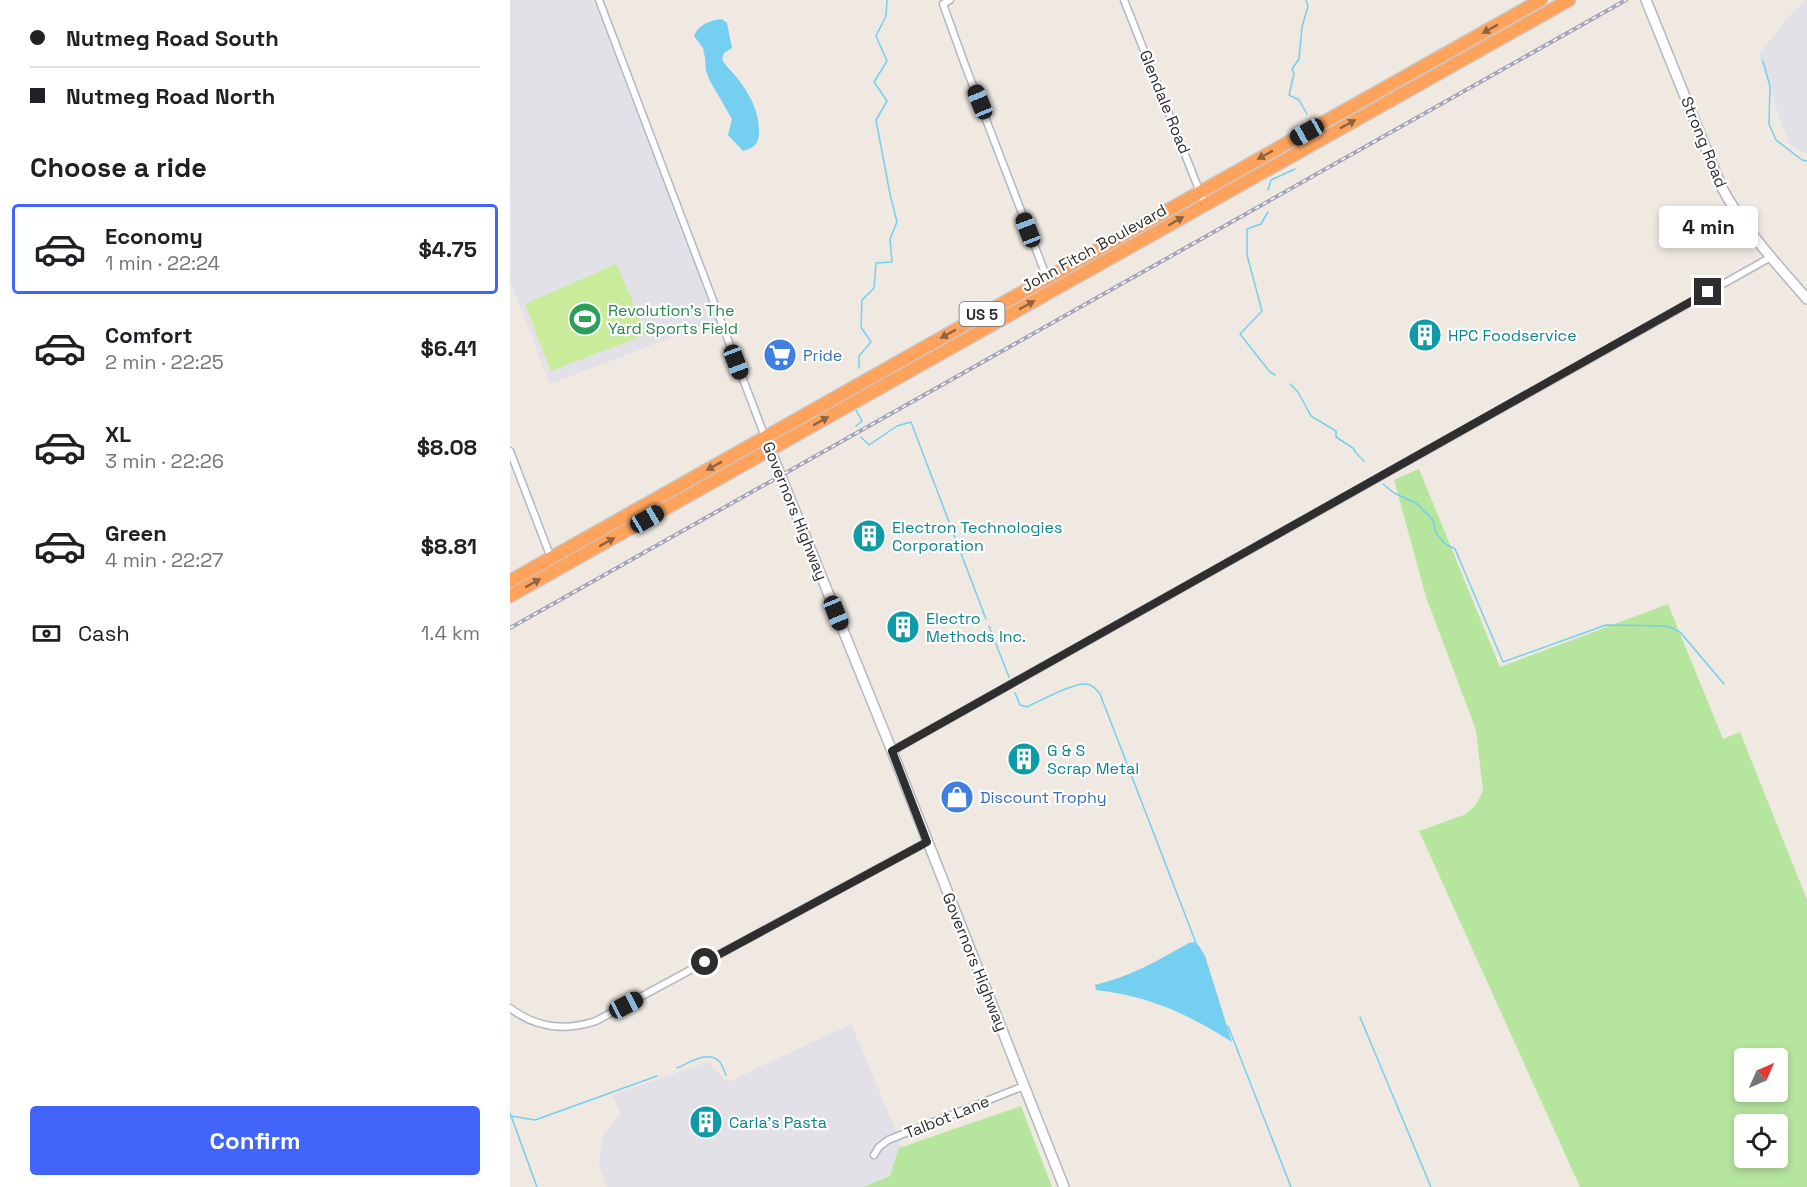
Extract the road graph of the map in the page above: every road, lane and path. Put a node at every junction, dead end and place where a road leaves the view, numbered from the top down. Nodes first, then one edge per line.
1 (599, 0) edge
2 (950, 0) edge
3 (1124, 0) edge
4 (1540, 0) edge
5 (1569, 0) edge
6 (1646, 0) edge
7 (1200, 192) junction
8 (1205, 205) junction
9 (1771, 257) junction
10 (1047, 278) junction
11 (1807, 299) edge
12 (765, 437) junction
13 (770, 449) junction
14 (510, 451) edge
15 (551, 557) junction
16 (556, 570) junction
17 (510, 581) edge
18 (510, 596) edge
19 (892, 751) junction
20 (927, 842) junction
21 (510, 1008) edge
22 (1024, 1086) junction
23 (874, 1155) dead end
24 (1064, 1187) edge

1 - 12 street, Governors Highway
2 - 10 street
3 - 7 street, Glendale Road
4 -> 7 highway, John Fitch Boulevard / US 5
8 -> 5 highway, John Fitch Boulevard / US 5
6 - 9 street, Strong Road
7 - 8 street, Glendale Road
7 - 10 highway, John Fitch Boulevard / US 5
13 -> 8 highway, John Fitch Boulevard / US 5
9 - 11 street, Strong Road
9 - 19 street
10 -> 12 highway, John Fitch Boulevard / US 5
12 - 13 street, Governors Highway
12 -> 15 highway, John Fitch Boulevard / US 5
16 -> 13 highway, John Fitch Boulevard / US 5
13 - 19 street, Governors Highway
14 - 15 street
15 - 16 street
15 - 17 highway, John Fitch Boulevard / US 5
18 -> 16 highway, John Fitch Boulevard / US 5
19 - 20 street, Governors Highway
20 - 21 street
20 - 22 street, Governors Highway
22 - 23 street, Talbot Lane
22 - 24 street, Governors Highway

